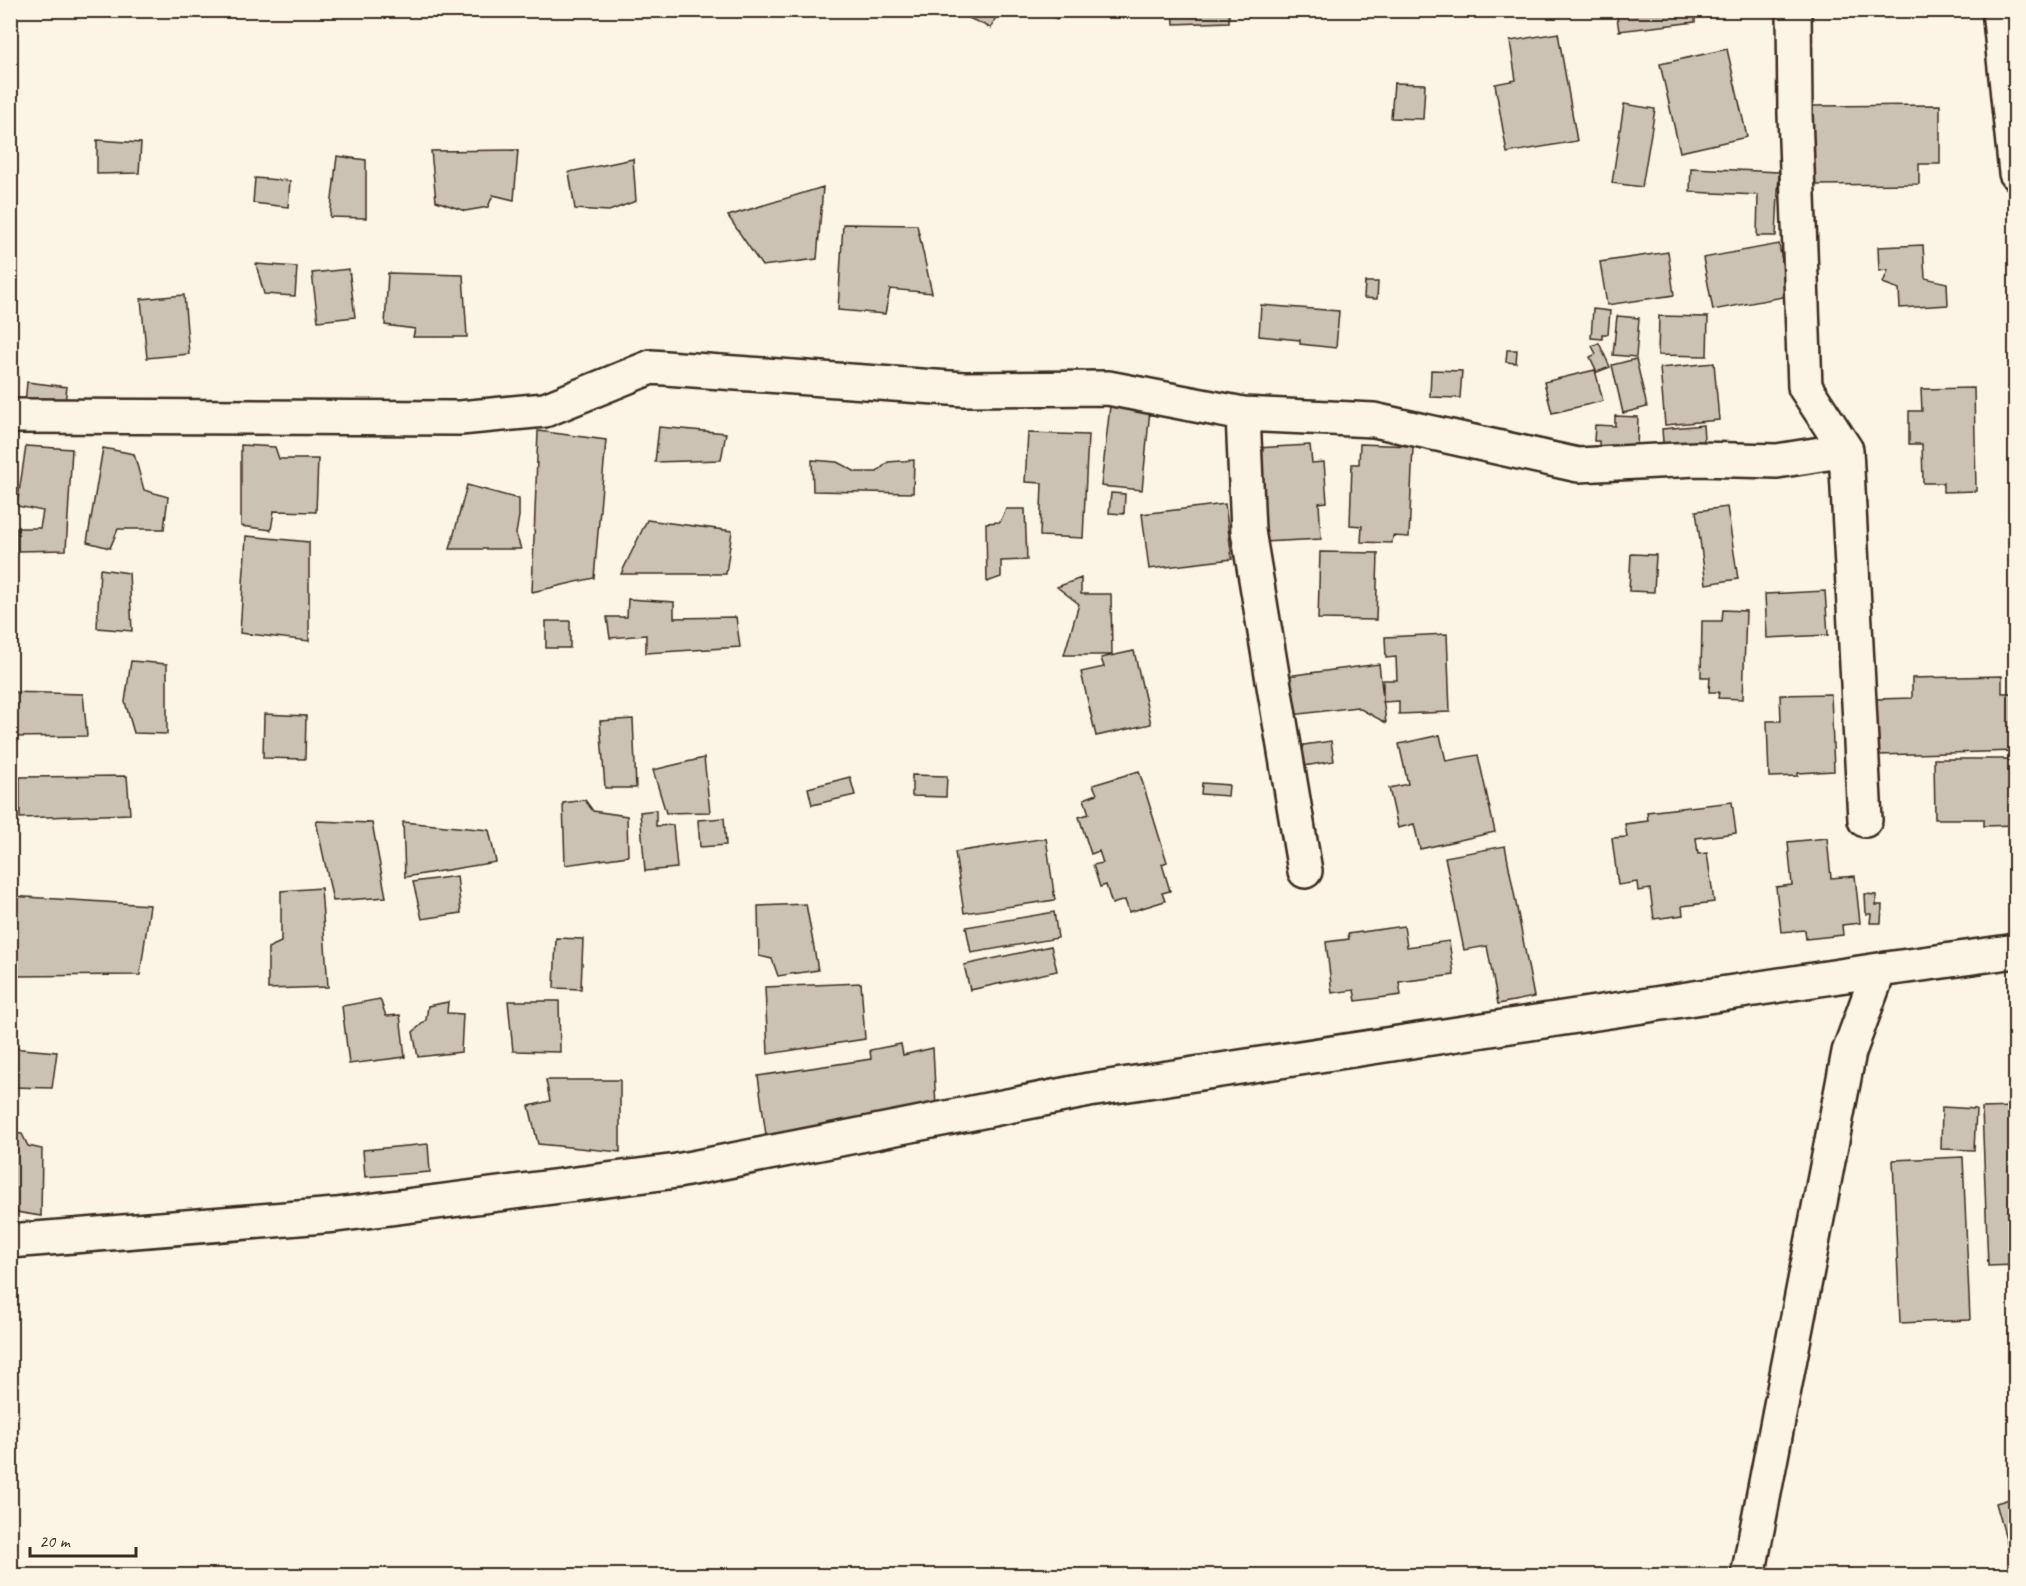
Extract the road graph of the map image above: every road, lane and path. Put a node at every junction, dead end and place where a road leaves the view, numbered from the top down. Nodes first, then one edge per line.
1 (1794, 10) edge
2 (1999, 10) edge
3 (2016, 173) edge
4 (1243, 414) junction
5 (10, 416) edge
6 (1846, 450) junction
7 (1865, 820) dead end
8 (1305, 871) dead end
9 (2016, 951) edge
10 (1879, 970) junction
11 (10, 1241) edge
12 (1748, 1575) edge

1 - 6 street
2 - 3 street
4 - 5 street
4 - 6 street
4 - 8 street
6 - 7 street
9 - 10 street
10 - 11 street
10 - 12 street

